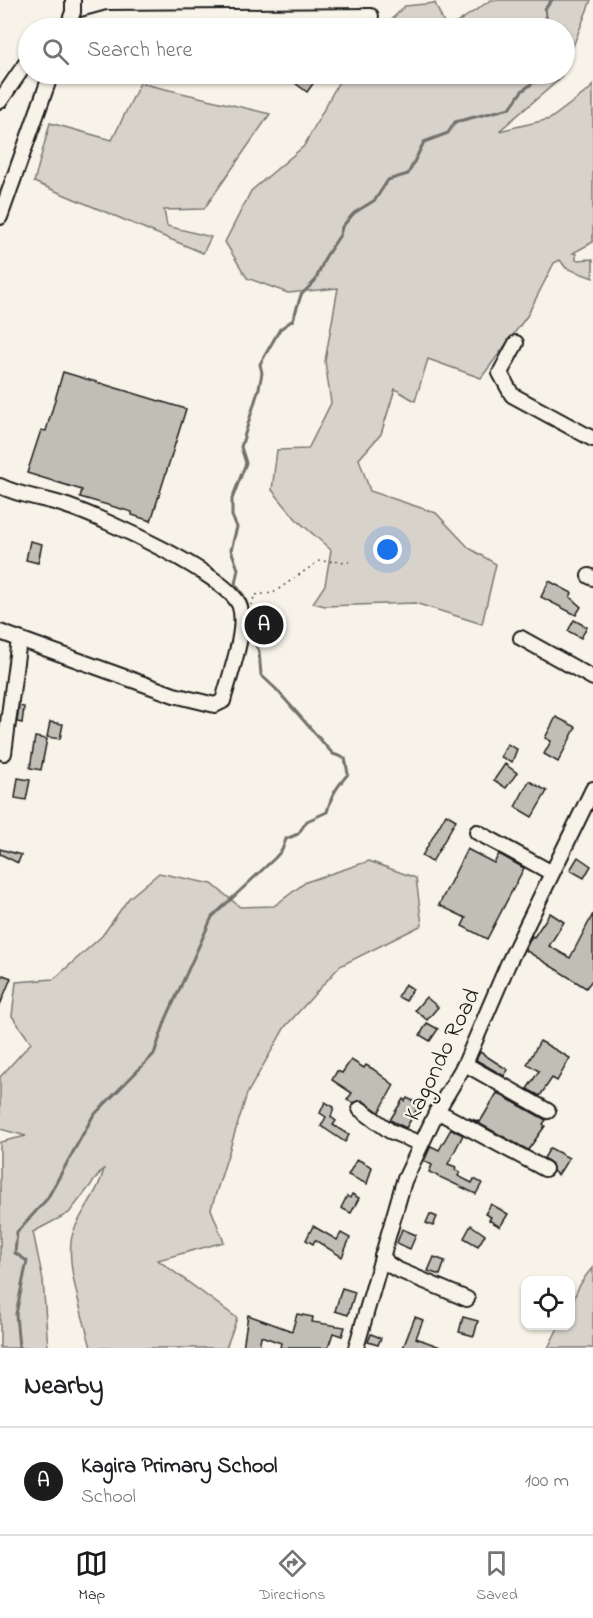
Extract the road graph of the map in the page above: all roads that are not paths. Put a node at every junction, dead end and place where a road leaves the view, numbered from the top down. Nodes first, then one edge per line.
1 (73, 0) edge
2 (371, 16) dead end
3 (72, 18) edge
4 (108, 18) edge
5 (18, 75) edge
6 (47, 84) edge
7 (0, 101) edge
8 (0, 217) edge
9 (516, 343) dead end
10 (593, 439) edge
11 (0, 486) edge
12 (0, 632) edge
13 (521, 638) dead end
14 (19, 640) junction
15 (593, 678) edge
16 (3, 753) dead end
17 (593, 789) edge
18 (477, 832) dead end
19 (552, 873) junction
20 (465, 1064) junction
21 (360, 1109) dead end
22 (437, 1111) junction
23 (548, 1111) dead end
24 (422, 1144) junction
25 (545, 1169) dead end
26 (382, 1255) junction
27 (467, 1299) dead end
28 (356, 1348) edge

1 - 3 street
2 - 4 street
5 - 7 street
6 - 8 street
9 - 10 street
11 - 14 street
12 - 14 street
13 - 15 street
14 - 16 street
17 - 19 street, Kagondo Road
18 - 19 street
19 - 20 street, Kagondo Road
20 - 22 street, Kagondo Road
20 - 23 street
21 - 24 street
22 - 24 street, Kagondo Road
22 - 25 street
24 - 26 street, Kagondo Road
26 - 27 street
26 - 28 street, Kagondo Road

